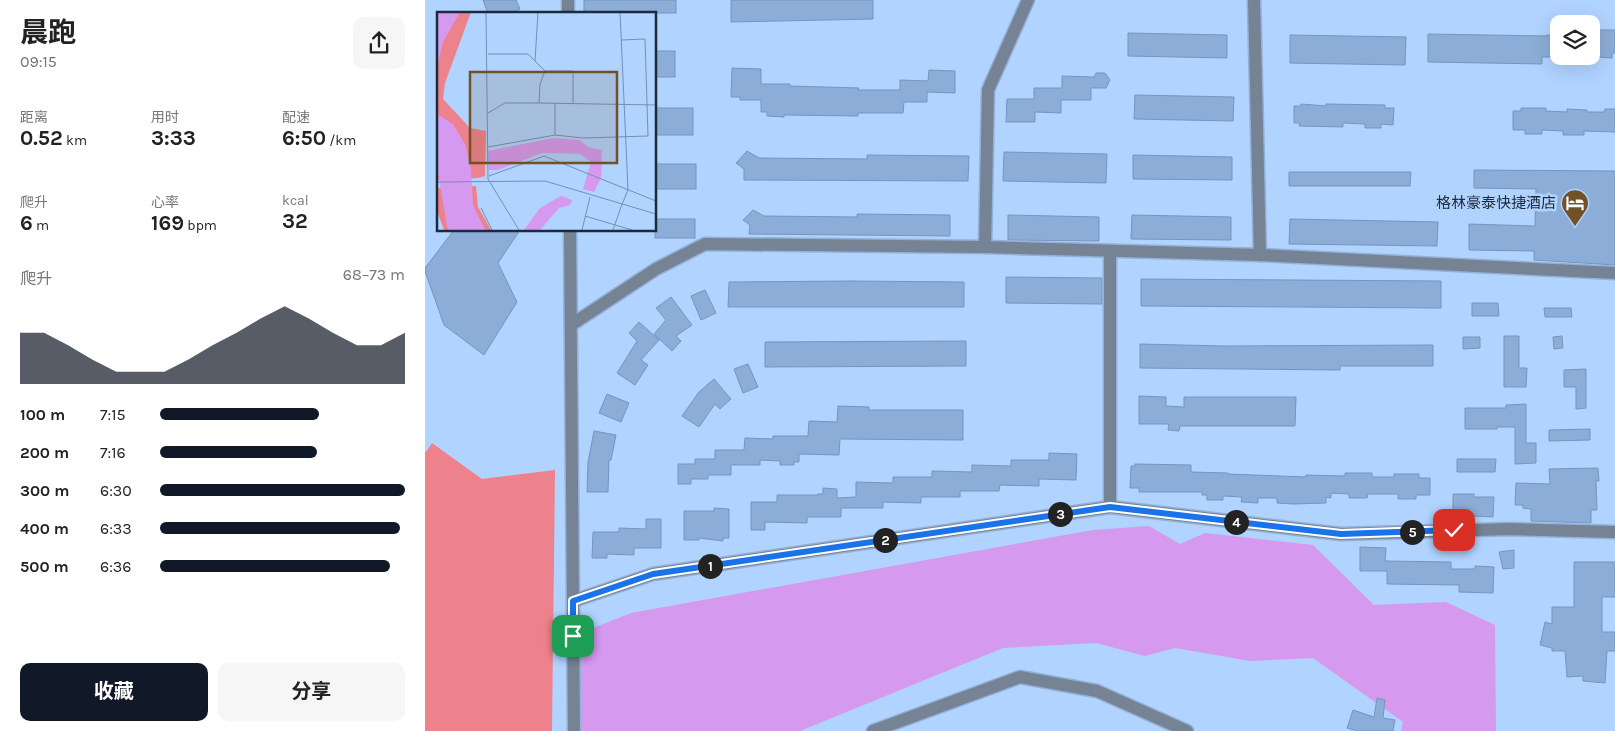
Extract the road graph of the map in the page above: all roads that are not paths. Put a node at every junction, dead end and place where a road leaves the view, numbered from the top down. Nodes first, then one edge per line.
1 (1028, 0) edge
2 (1255, 0) edge
3 (570, 231) edge
4 (985, 247) junction
5 (1110, 250) junction
6 (1259, 255) junction
7 (1615, 273) edge
8 (571, 325) junction
9 (1110, 507) junction
10 (1615, 532) edge
11 (573, 601) junction
12 (574, 731) edge
13 (873, 731) edge
14 (1187, 731) edge

1 - 4 street
2 - 6 street
3 - 8 street
4 - 5 street
4 - 8 street
5 - 6 street
5 - 9 street
6 - 7 street
8 - 11 street
9 - 10 street
9 - 11 street
11 - 12 street
13 - 14 street

